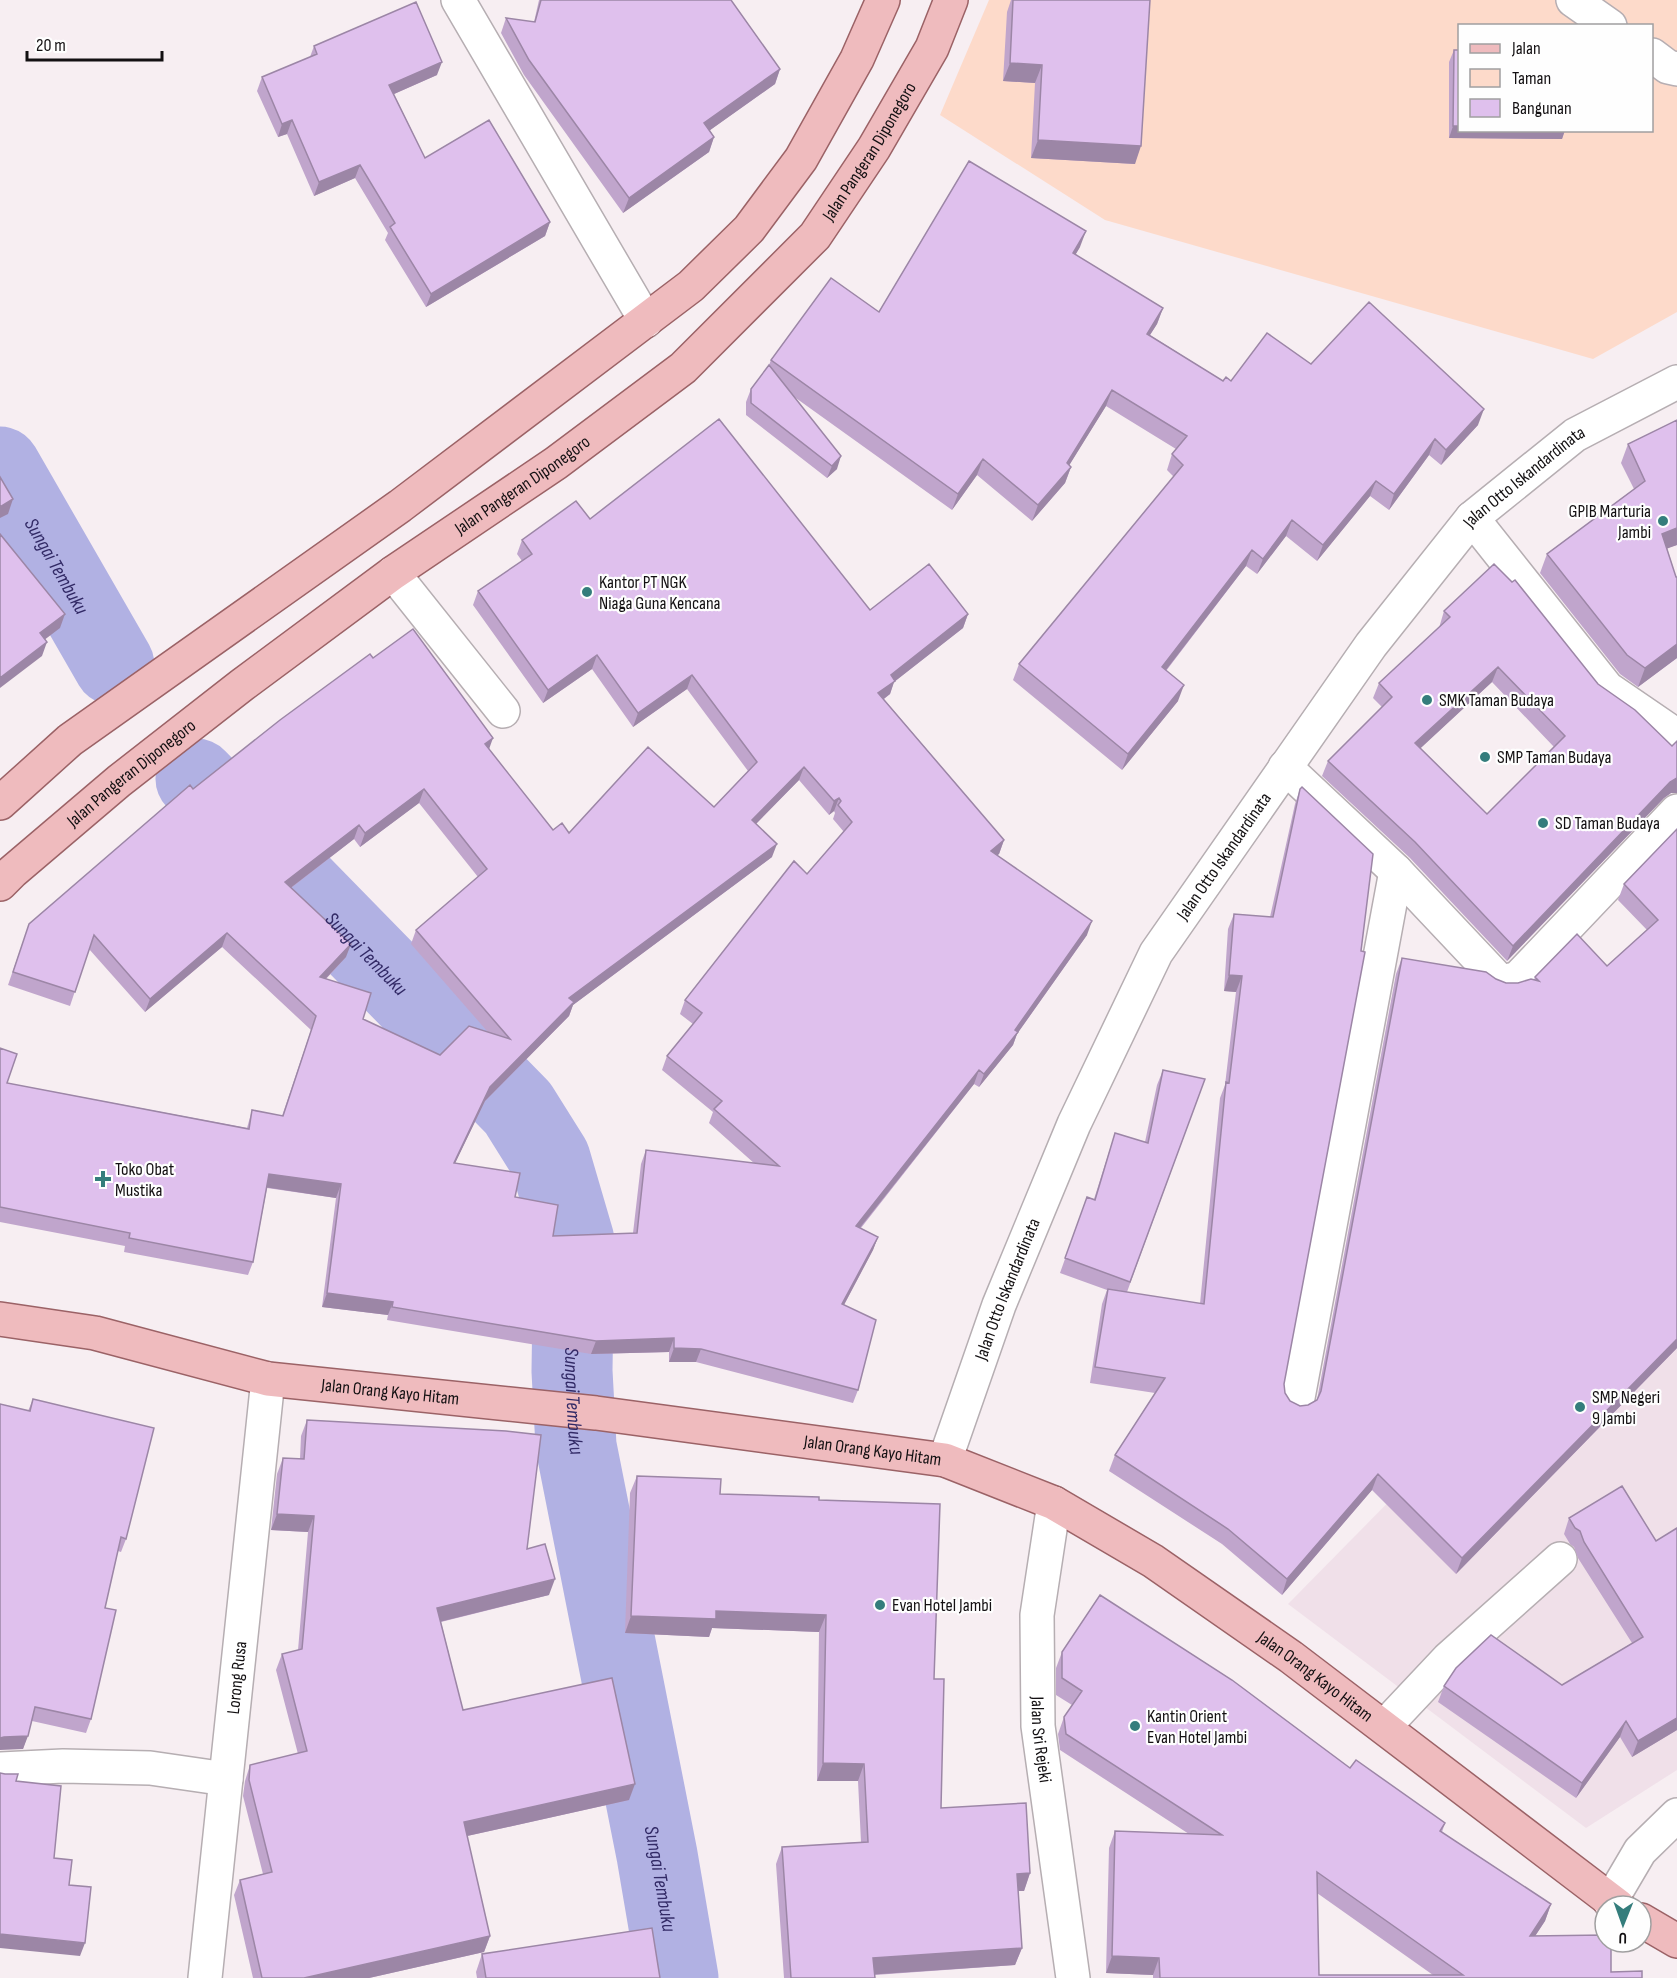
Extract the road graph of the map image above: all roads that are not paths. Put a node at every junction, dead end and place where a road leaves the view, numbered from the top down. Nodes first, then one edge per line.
1 (458, 0) edge
2 (882, 0) edge
3 (951, 0) edge
4 (1573, 0) edge
5 (1607, 24) edge
6 (1653, 56) edge
7 (1677, 69) edge
8 (646, 321) junction
9 (1677, 382) edge
10 (1472, 518) junction
11 (393, 573) junction
12 (502, 711) dead end
13 (1677, 736) edge
14 (1285, 767) junction
15 (0, 803) edge
16 (1677, 811) edge
17 (1396, 871) junction
18 (0, 884) edge
19 (0, 1319) edge
20 (268, 1379) junction
21 (1297, 1403) edge
22 (945, 1460) junction
23 (1054, 1503) junction
24 (1560, 1559) dead end
25 (1384, 1727) junction
26 (0, 1769) edge
27 (226, 1779) junction
28 (1677, 1815) edge
29 (1601, 1894) edge
30 (1619, 1894) edge
31 (1653, 1927) edge
32 (1677, 1941) edge
33 (205, 1978) edge
34 (1073, 1978) edge

1 - 8 street
2 - 8 main road
3 - 11 main road, Jalan Pangeran Diponegoro
4 - 5 street
6 - 7 street
8 - 15 main road
9 - 10 street, Jalan Otto Iskandardinata
10 - 13 street
10 - 14 street, Jalan Otto Iskandardinata
11 - 12 street
11 - 18 main road, Jalan Pangeran Diponegoro
14 - 17 street
14 - 22 street, Jalan Otto Iskandardinata
16 - 17 street
17 - 21 street
19 - 20 main road, Jalan Orang Kayo Hitam
20 - 22 main road, Jalan Orang Kayo Hitam
20 - 27 street, Lorong Rusa
22 - 23 main road, Jalan Orang Kayo Hitam
23 - 25 main road, Jalan Orang Kayo Hitam
23 - 34 street, Jalan Sri Rejeki
24 - 25 street
25 - 29 main road, Jalan Orang Kayo Hitam
26 - 27 street
27 - 33 street, Lorong Rusa
28 - 30 street
31 - 32 main road

